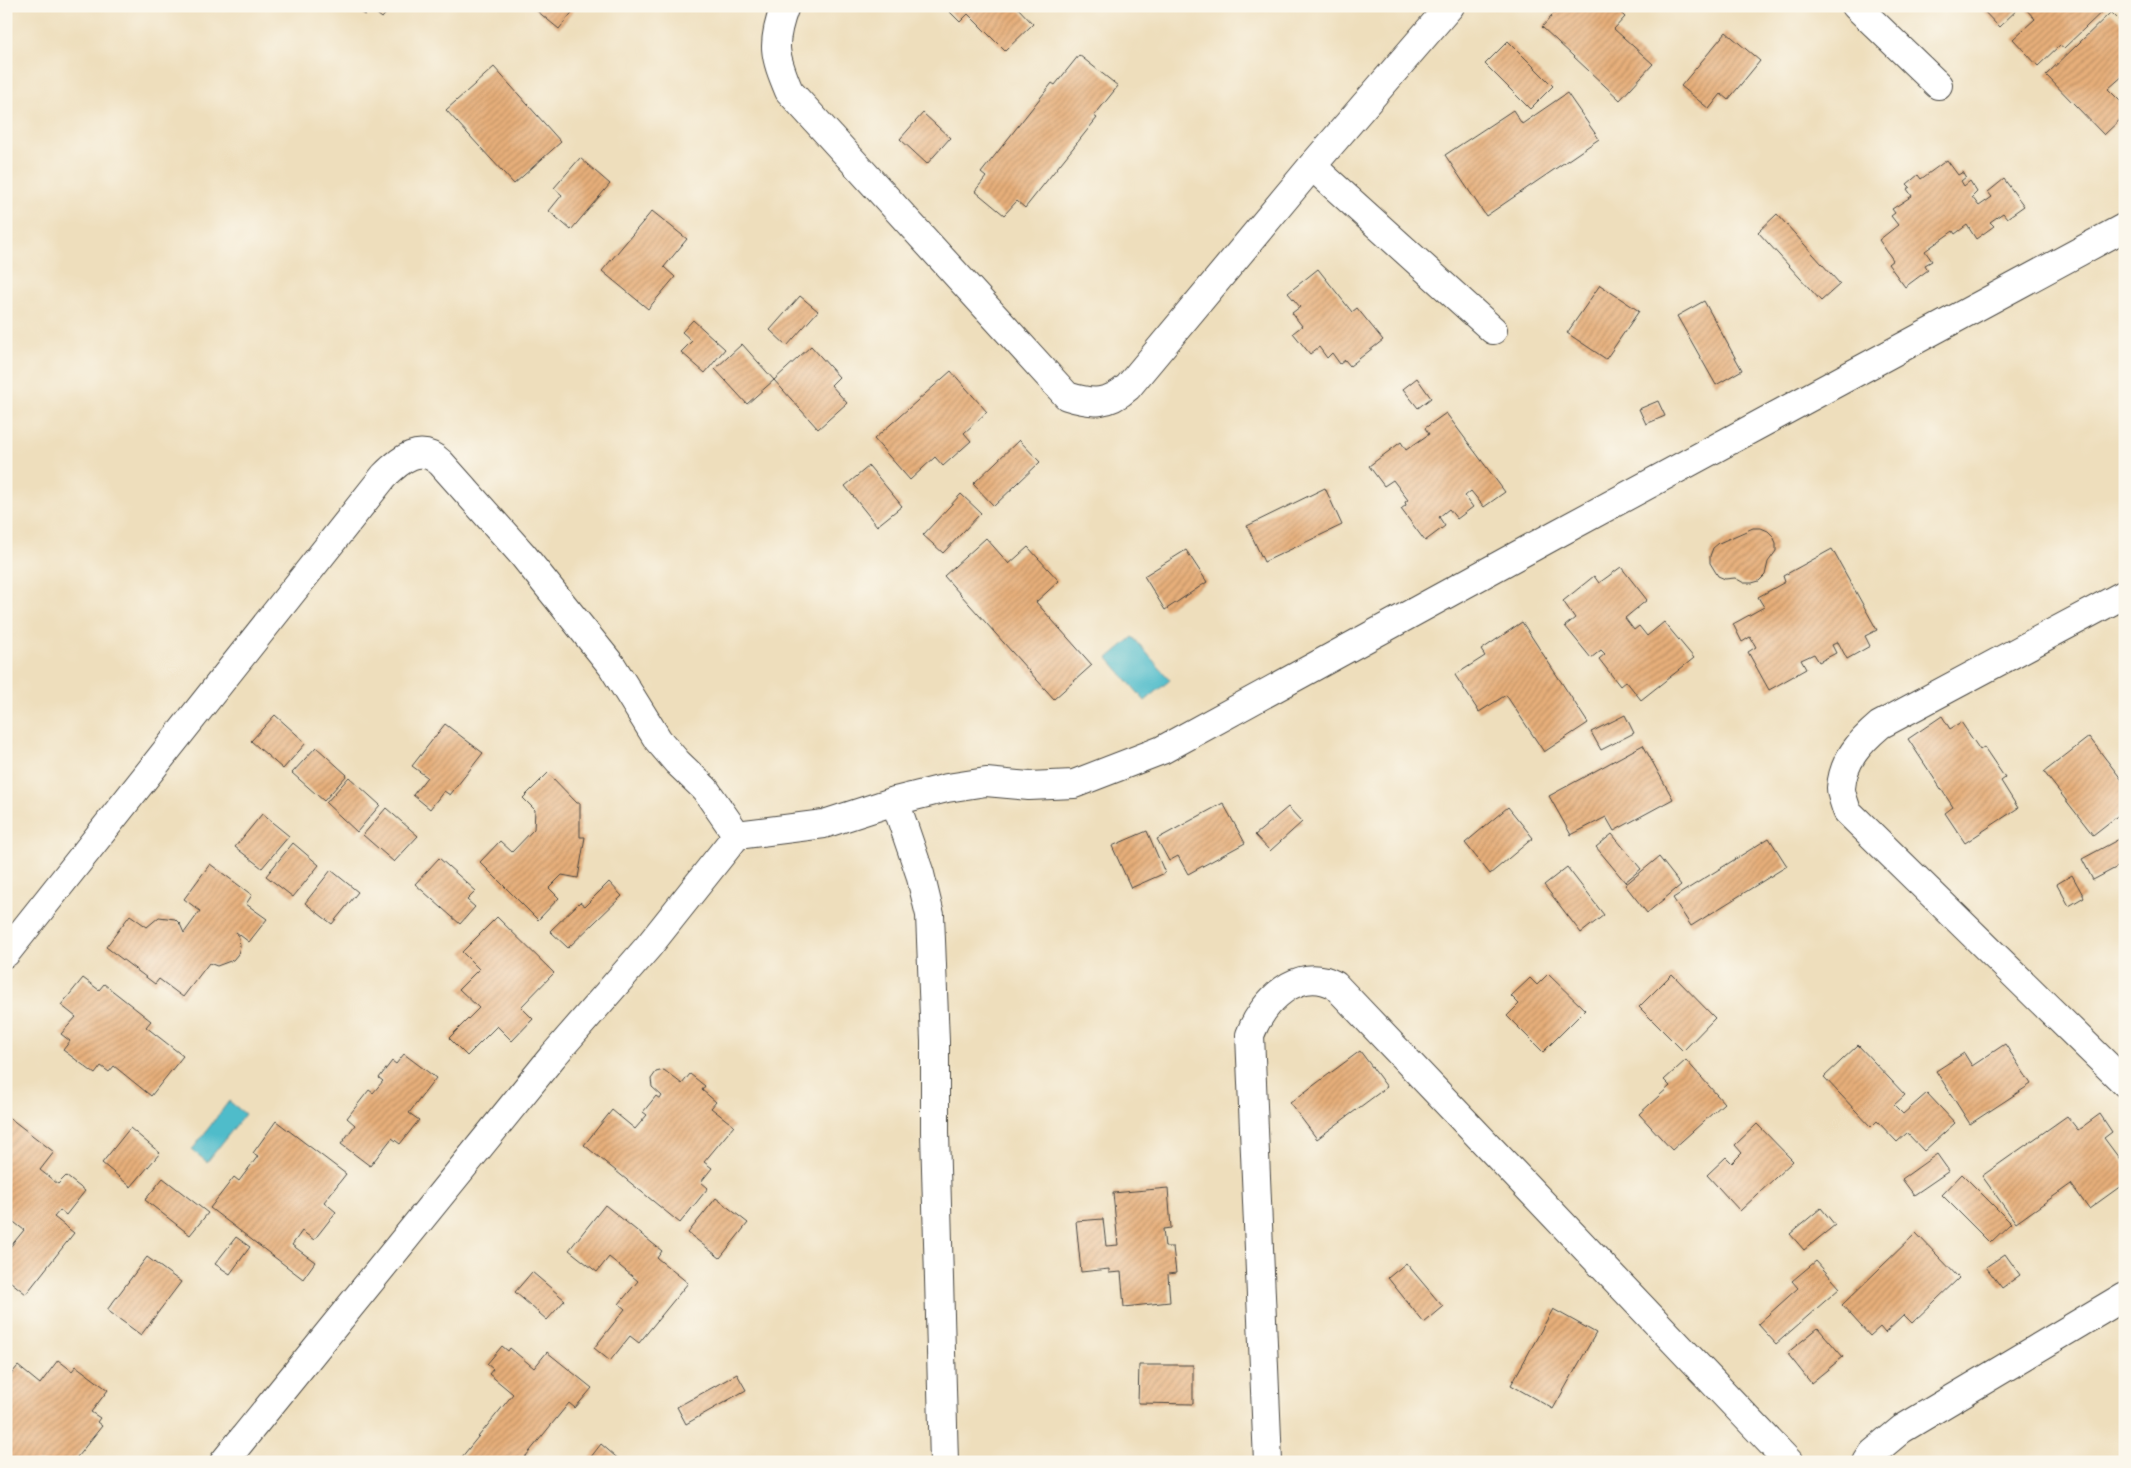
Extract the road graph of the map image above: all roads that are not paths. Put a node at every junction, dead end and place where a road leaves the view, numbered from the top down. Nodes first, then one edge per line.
1 (784, 6) edge
2 (1450, 6) edge
3 (1856, 6) edge
4 (1938, 85) dead end
5 (1312, 166) junction
6 (2125, 228) edge
7 (1493, 330) dead end
8 (2125, 594) edge
9 (895, 801) junction
10 (737, 835) junction
11 (8, 949) edge
12 (2125, 1083) edge
13 (2125, 1296) edge
14 (224, 1462) edge
15 (944, 1462) edge
16 (1268, 1462) edge
17 (1789, 1462) edge
18 (1867, 1462) edge

1 - 5 street
2 - 5 street
3 - 4 street
5 - 7 street
6 - 9 street
8 - 12 street
9 - 10 street
9 - 15 street
10 - 11 street
10 - 14 street
13 - 18 street
16 - 17 street

